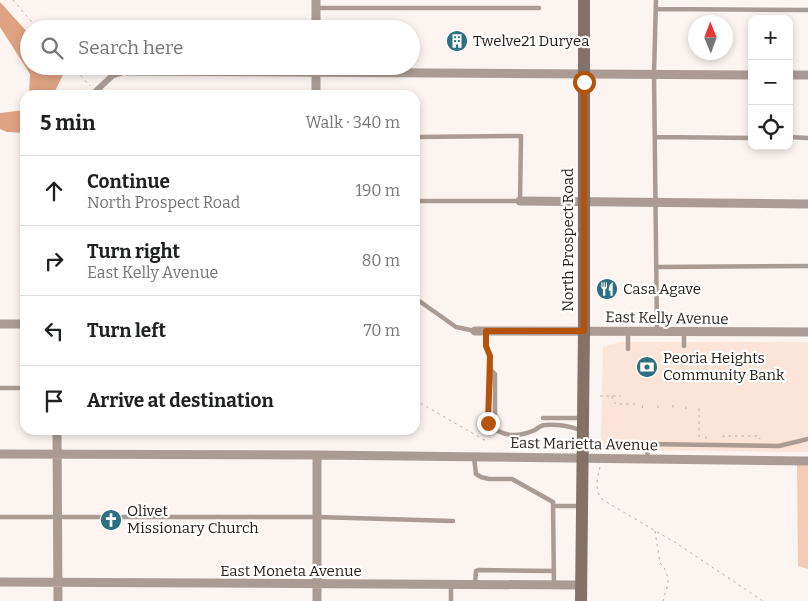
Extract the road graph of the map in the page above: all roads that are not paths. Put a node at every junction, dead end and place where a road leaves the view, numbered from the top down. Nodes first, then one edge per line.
1 (584, 0) edge
2 (656, 0) edge
3 (316, 4) edge
4 (539, 8) dead end
5 (656, 9) junction
6 (808, 10) edge
7 (316, 20) edge
8 (420, 71) edge
9 (584, 74) junction
10 (654, 74) junction
11 (748, 74) edge
12 (113, 75) edge
13 (316, 75) edge
14 (793, 75) edge
15 (808, 75) edge
16 (97, 90) edge
17 (316, 90) edge
18 (420, 136) edge
19 (655, 138) junction
20 (748, 138) edge
21 (793, 138) edge
22 (808, 138) edge
23 (420, 201) edge
24 (520, 201) junction
25 (585, 202) junction
26 (656, 202) junction
27 (808, 204) edge
28 (808, 266) edge
29 (656, 267) junction
30 (420, 302) edge
31 (0, 324) edge
32 (20, 324) edge
33 (475, 331) joint
34 (486, 331) junction
35 (584, 331) junction
36 (628, 332) junction
37 (656, 332) junction
38 (684, 332) junction
39 (808, 332) edge
40 (684, 346) dead end
41 (628, 349) dead end
42 (0, 388) edge
43 (20, 388) edge
44 (543, 418) dead end
45 (584, 418) junction
46 (584, 432) junction
47 (57, 435) edge
48 (808, 439) edge
49 (0, 454) edge
50 (57, 454) junction
51 (317, 455) junction
52 (474, 457) junction
53 (583, 458) junction
54 (648, 459) junction
55 (808, 460) edge
56 (553, 506) junction
57 (583, 506) junction
58 (0, 517) edge
59 (317, 517) junction
60 (57, 518) junction
61 (453, 521) dead end
62 (554, 571) junction
63 (0, 582) edge
64 (58, 583) junction
65 (317, 585) junction
66 (451, 585) junction
67 (475, 585) junction
68 (554, 585) junction
69 (581, 585) junction
70 (58, 601) edge
71 (317, 601) edge
72 (451, 601) edge
73 (581, 601) edge

1 - 9 main road, North Prospect Road
2 - 5 lane
3 - 4 lane
3 - 7 street
5 - 6 lane
5 - 10 lane
8 - 9 street
9 - 10 street
9 - 25 main road, North Prospect Road
10 - 11 street
10 - 19 lane
12 - 16 street
13 - 17 street
14 - 15 street
18 - 24 lane
19 - 20 lane
19 - 26 lane
21 - 22 lane
23 - 24 lane
24 - 25 street
25 - 26 street
25 - 35 main road, North Prospect Road
26 - 27 street
26 - 29 lane
28 - 29 lane
29 - 37 lane
30 - 33 lane, East Kelly Avenue
31 - 32 street
33 - 34 street, East Kelly Avenue
34 - 35 street, East Kelly Avenue
34 - 46 lane
35 - 36 street, East Kelly Avenue
35 - 45 main road, North Prospect Road
36 - 37 street, East Kelly Avenue
36 - 41 lane
37 - 38 street, East Kelly Avenue
38 - 39 street, East Kelly Avenue
38 - 40 lane
42 - 43 lane
44 - 45 lane
45 - 46 main road, North Prospect Road
46 - 53 main road, North Prospect Road
47 - 50 street
48 - 54 lane
49 - 50 street, East Marietta Avenue
50 - 51 street, East Marietta Avenue
50 - 60 street
51 - 52 street, East Marietta Avenue
51 - 59 street
52 - 53 street, East Marietta Avenue
52 - 56 lane
53 - 54 street, East Marietta Avenue
53 - 57 main road, North Prospect Road
54 - 55 street, East Marietta Avenue
56 - 57 lane
56 - 62 lane
57 - 69 main road, North Prospect Road
58 - 60 lane
59 - 60 lane
59 - 61 lane
59 - 65 street
60 - 64 street
62 - 67 lane
62 - 68 lane
63 - 64 street, East Moneta Avenue
64 - 65 street, East Moneta Avenue
64 - 70 street
65 - 66 street, East Moneta Avenue
65 - 71 street
66 - 67 street, East Moneta Avenue
66 - 72 lane
67 - 68 street, East Moneta Avenue
68 - 69 street, East Moneta Avenue
69 - 73 main road, North Prospect Road

